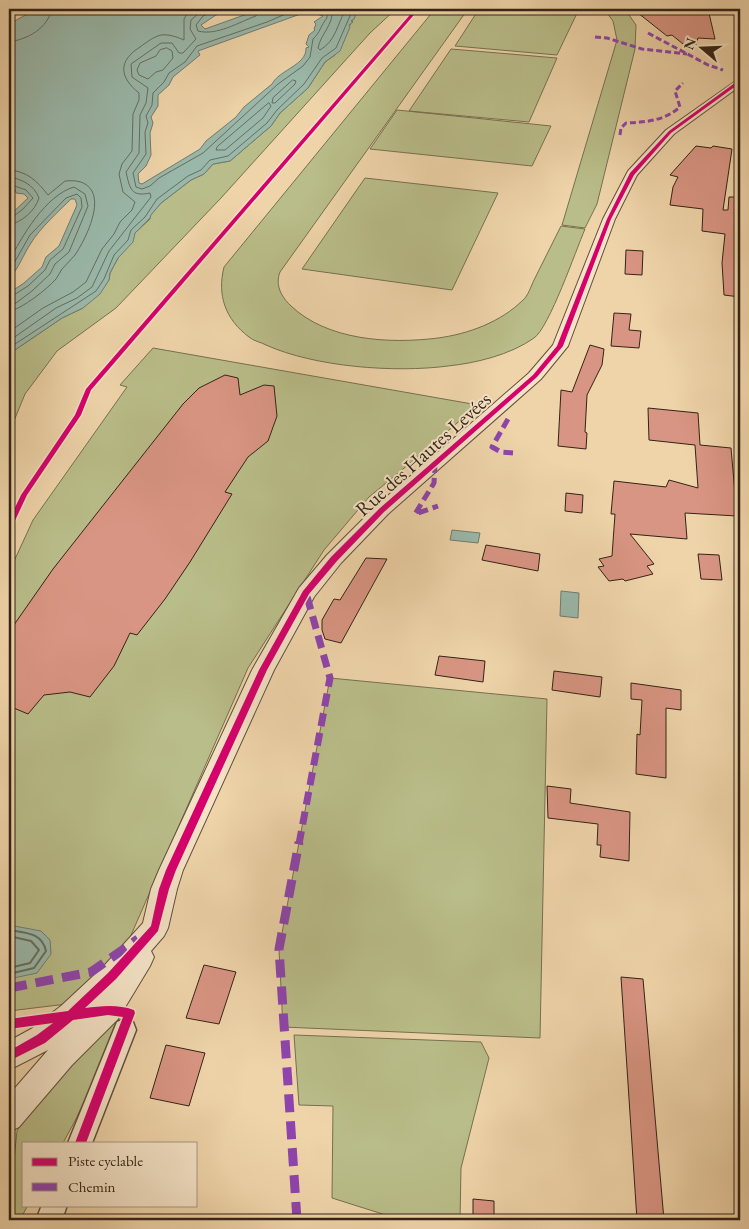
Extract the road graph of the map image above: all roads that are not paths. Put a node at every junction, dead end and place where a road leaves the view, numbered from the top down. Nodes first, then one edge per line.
1 (740, 82) edge
2 (155, 928) junction
3 (125, 1030) dead end
4 (9, 1056) edge
5 (9, 1117) edge
6 (80, 1142) edge
7 (55, 1206) edge
8 (49, 1220) edge

1 - 2 street, Rue des Hautes Levées
2 - 4 street, Rue des Hautes Levées
2 - 5 street
3 - 6 street
7 - 8 street

